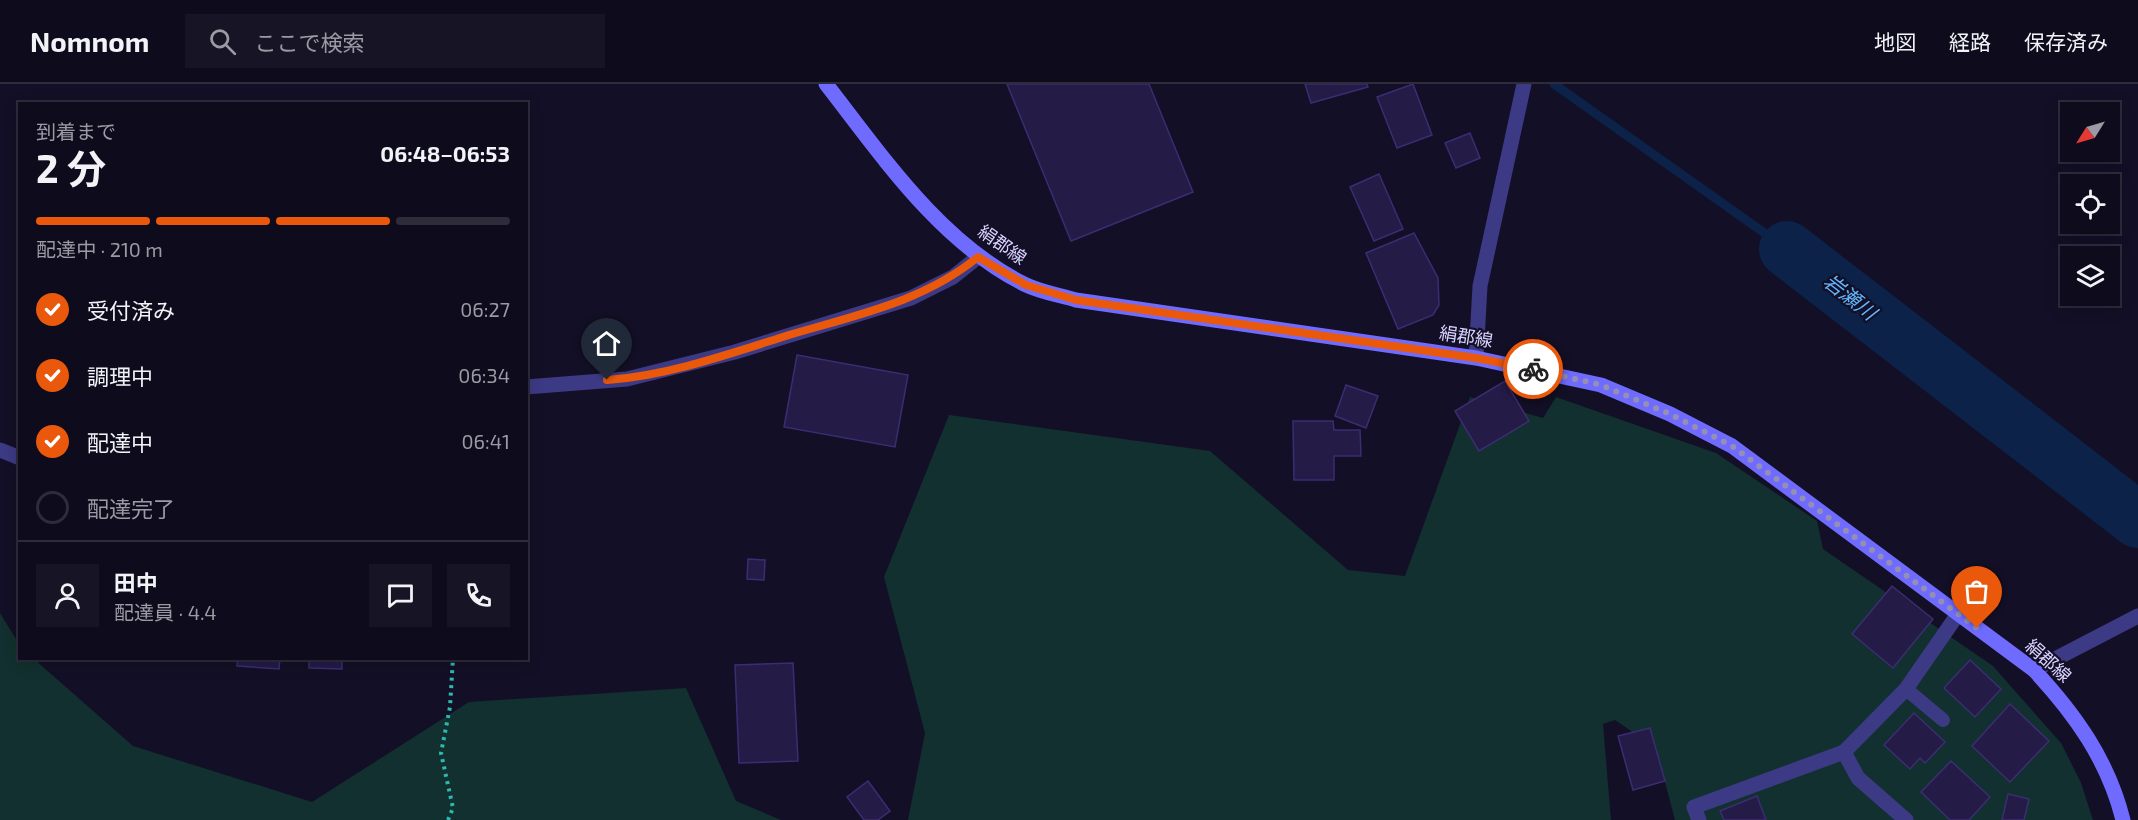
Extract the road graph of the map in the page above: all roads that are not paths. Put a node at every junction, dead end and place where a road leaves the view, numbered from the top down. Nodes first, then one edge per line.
1 (826, 84) edge
2 (1524, 86) edge
3 (978, 257) junction
4 (1476, 358) junction
5 (528, 387) edge
6 (0, 450) edge
7 (18, 457) edge
8 (1958, 614) junction
9 (2138, 616) edge
10 (2034, 670) junction
11 (1906, 689) junction
12 (1943, 720) dead end
13 (1844, 752) junction
14 (1699, 820) edge
15 (1906, 820) edge
16 (2122, 820) edge

1 - 3 main road, 絹郡線
2 - 4 street
3 - 4 main road, 絹郡線
3 - 5 street
4 - 8 main road, 絹郡線
6 - 7 street
8 - 10 main road, 絹郡線
8 - 11 street
9 - 10 street
10 - 16 main road, 絹郡線
11 - 12 lane
11 - 13 street
13 - 14 street
13 - 15 street

